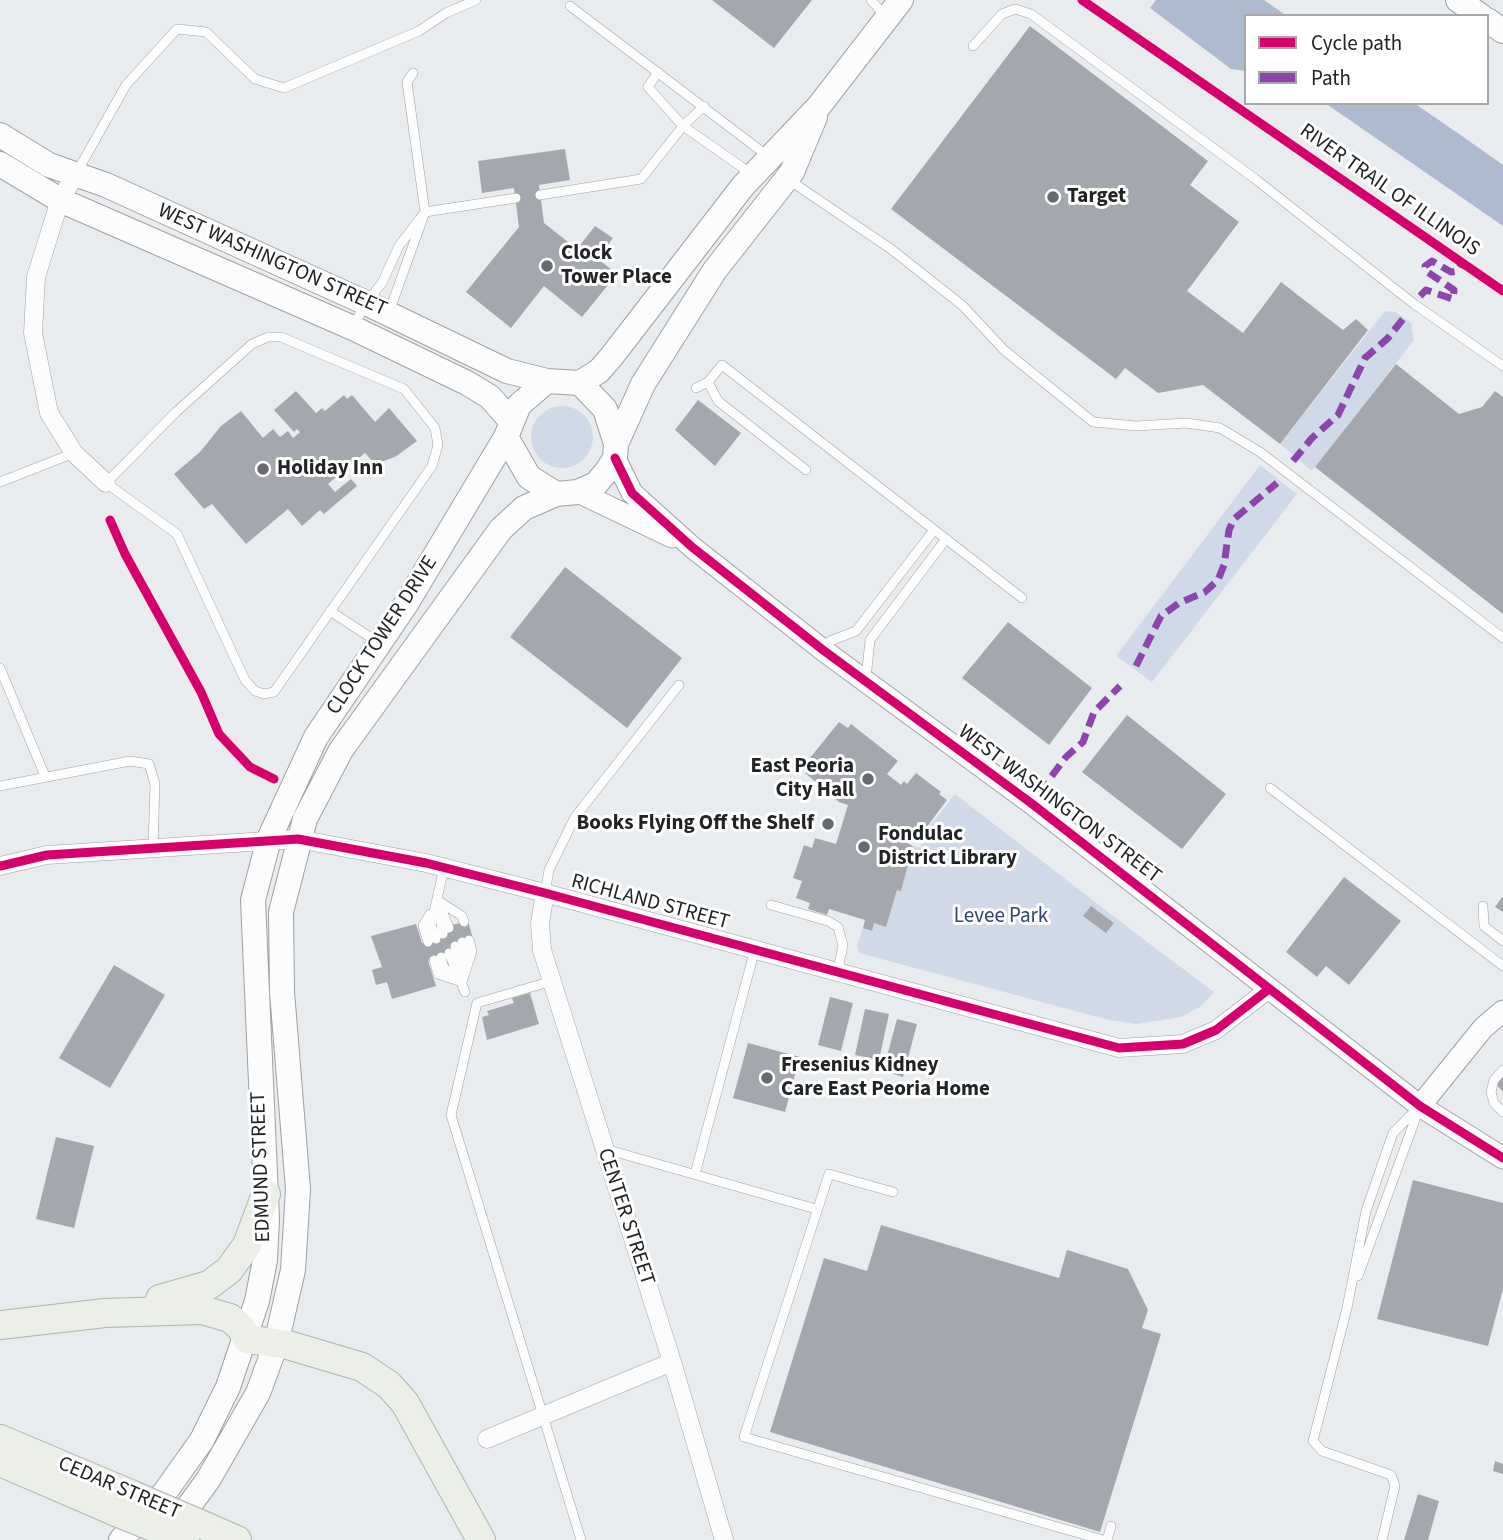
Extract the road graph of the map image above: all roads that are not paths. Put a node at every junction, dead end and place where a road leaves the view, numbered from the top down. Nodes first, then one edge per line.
1 (476, 0) edge
2 (871, 0) edge
3 (1458, 0) edge
4 (570, 6) dead end
5 (894, 10) edge
6 (1478, 14) edge
7 (973, 46) dead end
8 (658, 72) junction
9 (413, 73) dead end
10 (704, 106) junction
11 (819, 106) junction
12 (683, 126) junction
13 (0, 135) edge
14 (0, 164) edge
15 (761, 166) junction
16 (77, 172) junction
17 (787, 179) junction
18 (540, 195) dead end
19 (516, 198) dead end
20 (60, 200) junction
21 (425, 212) junction
22 (366, 303) junction
23 (388, 313) junction
24 (353, 328) junction
25 (1503, 366) edge
26 (645, 380) junction
27 (547, 381) junction
28 (580, 383) junction
29 (708, 383) junction
30 (696, 388) dead end
31 (508, 429) junction
32 (616, 451) junction
33 (74, 453) junction
34 (806, 470) dead end
35 (0, 482) edge
36 (106, 483) junction
37 (567, 493) junction
38 (934, 530) junction
39 (946, 539) junction
40 (692, 547) junction
41 (1022, 598) dead end
42 (330, 611) junction
43 (1503, 638) edge
44 (379, 643) junction
45 (823, 650) junction
46 (0, 668) edge
47 (861, 678) junction
48 (679, 685) dead end
49 (45, 776) junction
50 (0, 786) edge
51 (1270, 788) dead end
52 (269, 839) junction
53 (298, 839) junction
54 (153, 847) junction
55 (0, 866) edge
56 (444, 868) junction
57 (545, 893) junction
58 (437, 900) junction
59 (771, 905) dead end
60 (1483, 906) dead end
61 (446, 931) junction
62 (1503, 941) edge
63 (755, 949) junction
64 (452, 950) junction
65 (1503, 966) edge
66 (837, 973) junction
67 (552, 981) junction
68 (463, 987) junction
69 (1269, 989) junction
70 (1503, 1011) edge
71 (1503, 1070) edge
72 (1420, 1106) junction
73 (1503, 1112) edge
74 (603, 1149) junction
75 (1503, 1158) edge
76 (695, 1174) junction
77 (893, 1192) dead end
78 (266, 1194) junction
79 (816, 1209) junction
80 (1347, 1308) junction
81 (104, 1313) junction
82 (0, 1325) edge
83 (247, 1339) junction
84 (276, 1344) junction
85 (672, 1362) junction
86 (544, 1415) junction
87 (487, 1438) dead end
88 (0, 1439) edge
89 (0, 1462) edge
90 (125, 1503) junction
91 (1111, 1527) dead end
92 (195, 1533) edge
93 (121, 1540) edge
94 (162, 1540) edge
95 (237, 1540) edge
96 (481, 1540) edge
97 (581, 1540) edge
98 (724, 1540) edge
99 (1105, 1540) edge
100 (1382, 1540) edge

1 - 16 lane
2 - 5 lane
3 - 6 main road
4 - 8 lane
5 - 11 main road
7 - 25 lane
8 - 10 lane
8 - 12 lane
9 - 21 lane
10 - 12 lane
10 - 15 lane
11 - 15 main road
11 - 17 main road
12 - 15 lane
12 - 18 lane
13 - 16 main road, WEST WASHINGTON STREET
14 - 20 main road, WEST WASHINGTON STREET
15 - 26 main road
15 - 28 main road
16 - 20 street
16 - 22 main road, WEST WASHINGTON STREET
17 - 26 main road
17 - 43 lane
19 - 21 lane
20 - 24 main road, WEST WASHINGTON STREET
20 - 33 street
21 - 22 lane
21 - 23 lane
22 - 23 main road, WEST WASHINGTON STREET
22 - 24 lane
23 - 27 main road, WEST WASHINGTON STREET
24 - 31 main road, WEST WASHINGTON STREET
26 - 32 main road
27 - 28 main road
27 - 31 main road
28 - 32 main road
29 - 30 lane
29 - 34 lane
29 - 38 lane
31 - 37 main road
31 - 44 main road, CLOCK TOWER DRIVE
32 - 37 main road
32 - 40 street, WEST WASHINGTON STREET
33 - 35 lane
33 - 36 street
36 - 42 lane
36 - 42 lane
37 - 40 street, WEST WASHINGTON STREET
37 - 53 main road, CLOCK TOWER DRIVE
38 - 39 lane
38 - 45 lane
39 - 41 lane
39 - 47 lane
40 - 45 street, WEST WASHINGTON STREET
42 - 44 lane
44 - 52 main road, CLOCK TOWER DRIVE
45 - 47 street, WEST WASHINGTON STREET
46 - 49 lane
47 - 69 street, WEST WASHINGTON STREET
48 - 57 lane
49 - 50 lane
49 - 54 lane
51 - 65 lane
52 - 53 street, RICHLAND STREET
52 - 54 street, RICHLAND STREET
52 - 78 main road, EDMUND STREET
53 - 56 street, RICHLAND STREET
53 - 84 main road, EDMUND STREET
54 - 55 street, RICHLAND STREET
56 - 57 street, RICHLAND STREET
56 - 58 lane
57 - 63 street, RICHLAND STREET
57 - 67 street, CENTER STREET
58 - 61 lane
58 - 61 lane
58 - 61 lane
59 - 66 lane
60 - 62 lane
63 - 66 street, RICHLAND STREET
63 - 76 lane
64 - 68 lane
64 - 68 lane
64 - 68 lane
66 - 69 street, RICHLAND STREET
67 - 74 street, CENTER STREET
67 - 86 lane
69 - 72 street, WEST WASHINGTON STREET
70 - 72 street
71 - 73 lane
72 - 75 street, WEST WASHINGTON STREET
72 - 80 lane
72 - 80 lane
74 - 76 lane
74 - 85 street, CENTER STREET
76 - 79 lane
77 - 79 lane
78 - 81 main road
78 - 83 main road, EDMUND STREET
79 - 99 lane
80 - 100 lane
81 - 82 main road
81 - 83 main road
83 - 84 main road
83 - 93 main road, EDMUND STREET
84 - 94 main road, EDMUND STREET
84 - 96 main road
85 - 86 street
85 - 98 street, CENTER STREET
86 - 87 street
86 - 97 lane
88 - 90 main road, CEDAR STREET
89 - 90 main road, CEDAR STREET
90 - 92 main road, CEDAR STREET, bridge
91 - 99 lane
92 - 95 main road, CEDAR STREET

